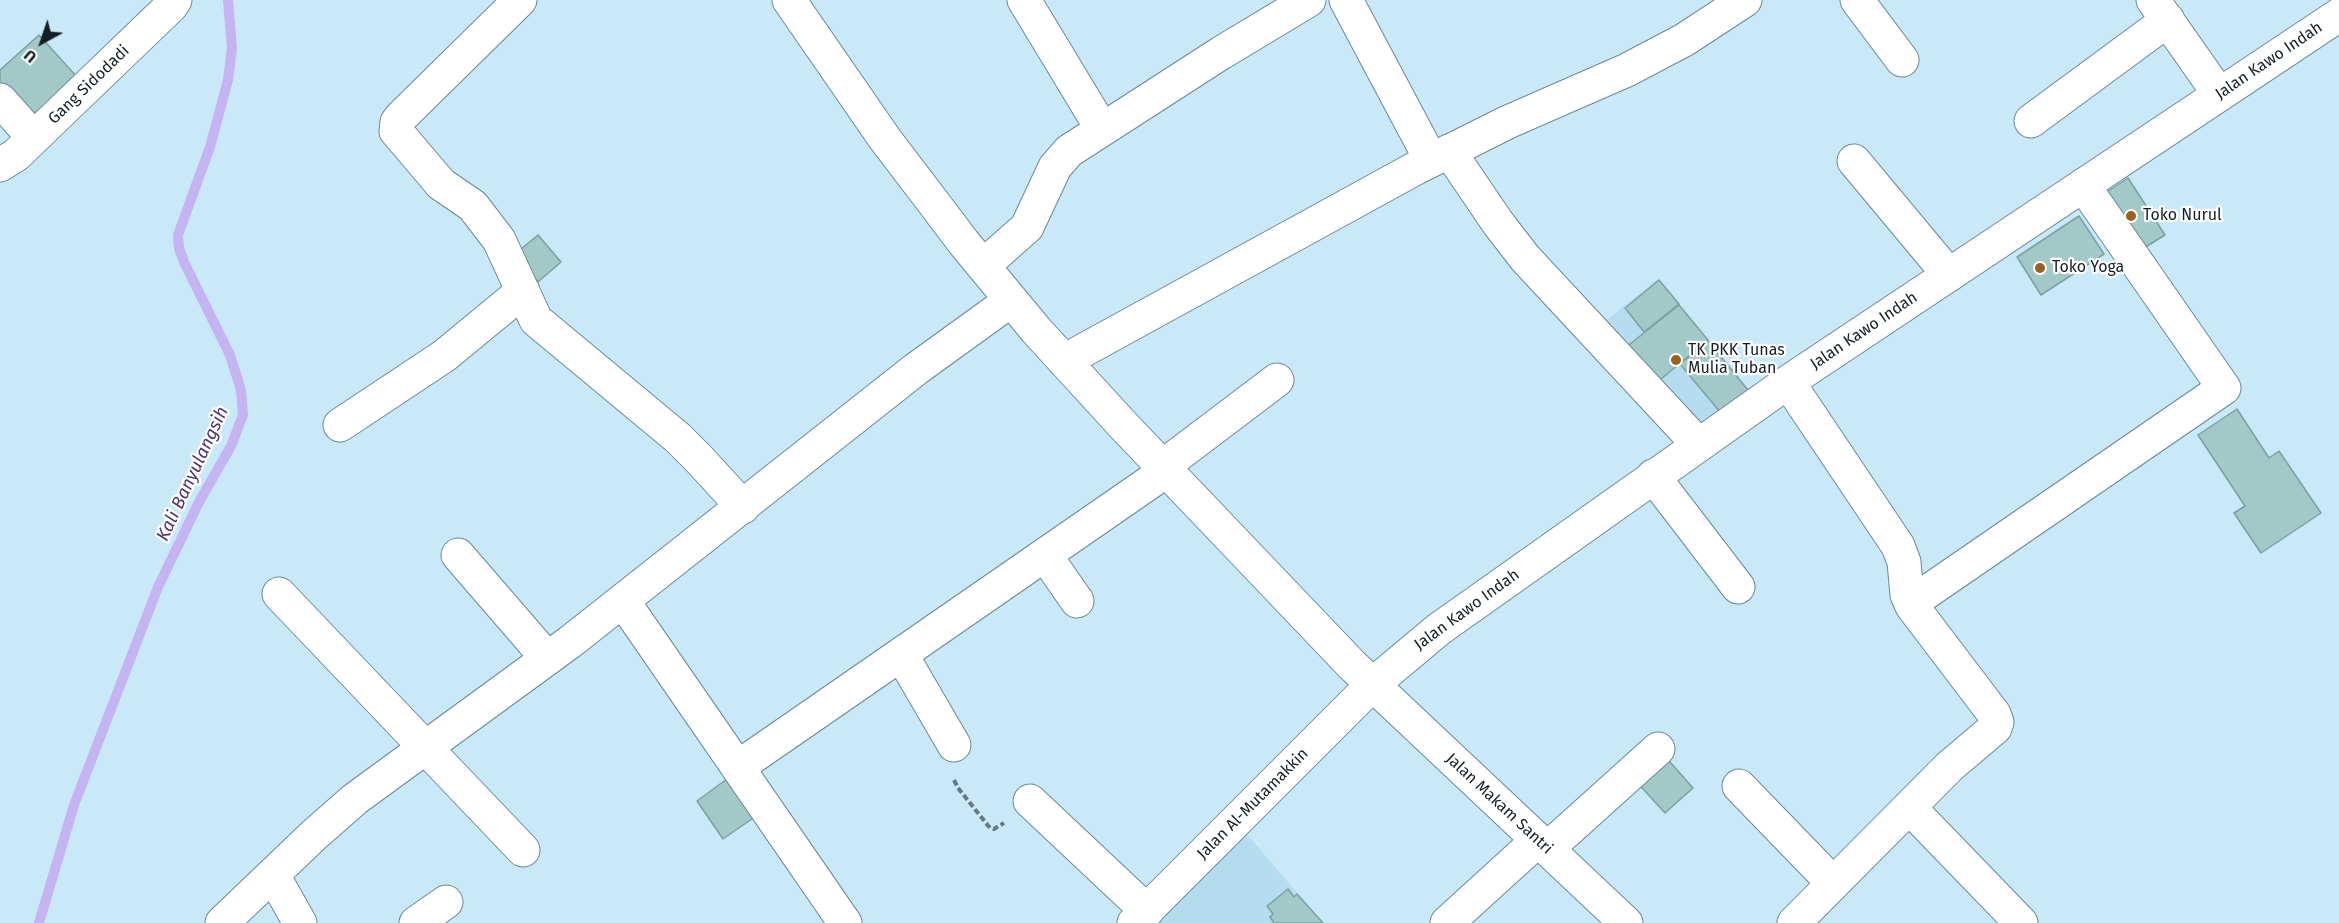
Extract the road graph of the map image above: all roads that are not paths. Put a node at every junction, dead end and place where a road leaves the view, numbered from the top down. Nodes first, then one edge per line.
1 (175, 0) edge
2 (520, 0) edge
3 (789, 0) edge
4 (1024, 0) edge
5 (1309, 0) edge
6 (1346, 0) edge
7 (1745, 0) edge
8 (1857, 0) edge
9 (2160, 10) edge
10 (2339, 15) edge
11 (1902, 60) dead end
12 (2219, 94) junction
13 (0, 100) edge
14 (2031, 121) dead end
15 (1102, 129) junction
16 (34, 138) junction
17 (1440, 156) junction
18 (1854, 160) dead end
19 (0, 165) edge
20 (2083, 185) junction
21 (983, 267) junction
22 (1949, 275) junction
23 (523, 291) junction
24 (1010, 301) junction
25 (1064, 361) junction
26 (1277, 380) dead end
27 (1788, 382) junction
28 (340, 425) dead end
29 (1698, 444) junction
30 (1164, 469) junction
31 (1653, 476) junction
32 (743, 507) junction
33 (458, 555) dead end
34 (1044, 555) junction
35 (1738, 588) dead end
36 (279, 594) dead end
37 (1077, 601) dead end
38 (623, 602) junction
39 (1911, 603) junction
40 (901, 654) junction
41 (547, 658) junction
42 (1372, 685) junction
43 (954, 745) road end
44 (424, 747) junction
45 (1658, 749) dead end
46 (738, 767) junction
47 (1739, 786) dead end
48 (1030, 801) road end
49 (1910, 807) junction
50 (1543, 845) junction
51 (523, 850) dead end
52 (273, 875) junction
53 (1833, 883) junction
54 (446, 902) dead end
55 (1140, 919) edge
56 (222, 923) edge
57 (300, 923) edge
58 (416, 923) edge
59 (845, 923) edge
60 (1447, 923) edge
61 (1626, 923) edge
62 (1794, 923) edge
63 (2021, 923) edge

1 - 16 street, Gang Sidodadi
2 - 23 street
3 - 21 street, Jalan Makam Santri
4 - 15 street
5 - 15 street
6 - 17 street
7 - 17 street
8 - 11 street
9 - 12 street
9 - 14 street
10 - 12 street, Jalan Kawo Indah
12 - 20 street, Jalan Kawo Indah
13 - 16 street
15 - 21 street
16 - 19 street, Gang Sidodadi
17 - 25 street
17 - 29 street
18 - 22 street
20 - 22 street, Jalan Kawo Indah
20 - 39 street
21 - 24 street, Jalan Makam Santri
22 - 27 street, Jalan Kawo Indah
23 - 28 street
23 - 32 street
24 - 25 street, Jalan Makam Santri
24 - 32 street
25 - 30 street, Jalan Makam Santri
26 - 30 street
27 - 29 street, Jalan Kawo Indah
27 - 39 street
29 - 31 street, Jalan Kawo Indah
30 - 34 street
30 - 42 street, Jalan Makam Santri
31 - 35 street
31 - 42 street, Jalan Kawo Indah
32 - 38 street
33 - 41 street
34 - 37 street
34 - 40 street
36 - 44 street
38 - 41 street
38 - 46 street
39 - 49 street
40 - 43 street
40 - 46 street
41 - 44 street
42 - 50 street, Jalan Makam Santri
42 - 55 street, Jalan Al-Mutamakkin
44 - 51 street
44 - 52 street
45 - 50 street
46 - 59 street
47 - 53 street
48 - 55 street
49 - 53 street
49 - 63 street
50 - 60 street
50 - 61 street, Jalan Makam Santri
52 - 56 street
52 - 57 street
53 - 62 street
54 - 58 street

